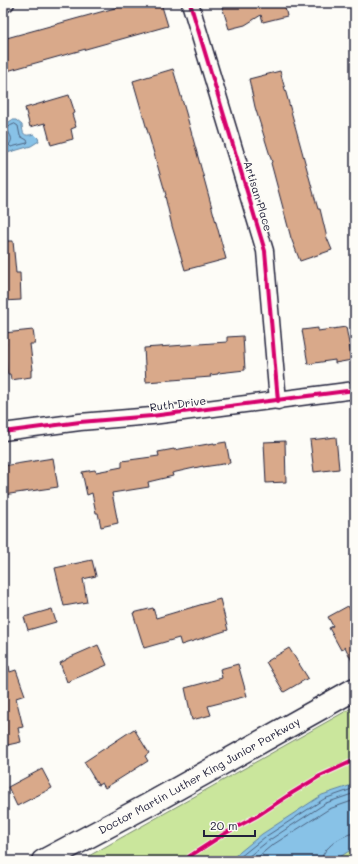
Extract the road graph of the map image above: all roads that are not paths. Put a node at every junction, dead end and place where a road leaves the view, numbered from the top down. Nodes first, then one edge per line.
1 (6, 3) edge
2 (190, 3) edge
3 (3, 4) edge
4 (355, 390) edge
5 (278, 401) junction
6 (3, 432) edge
7 (355, 689) edge
8 (43, 861) edge

1 - 3 street
2 - 5 street, Artisan Place
4 - 5 street, Ruth Drive
5 - 6 street, Ruth Drive
7 - 8 main road, Doctor Martin Luther King Junior Parkway

